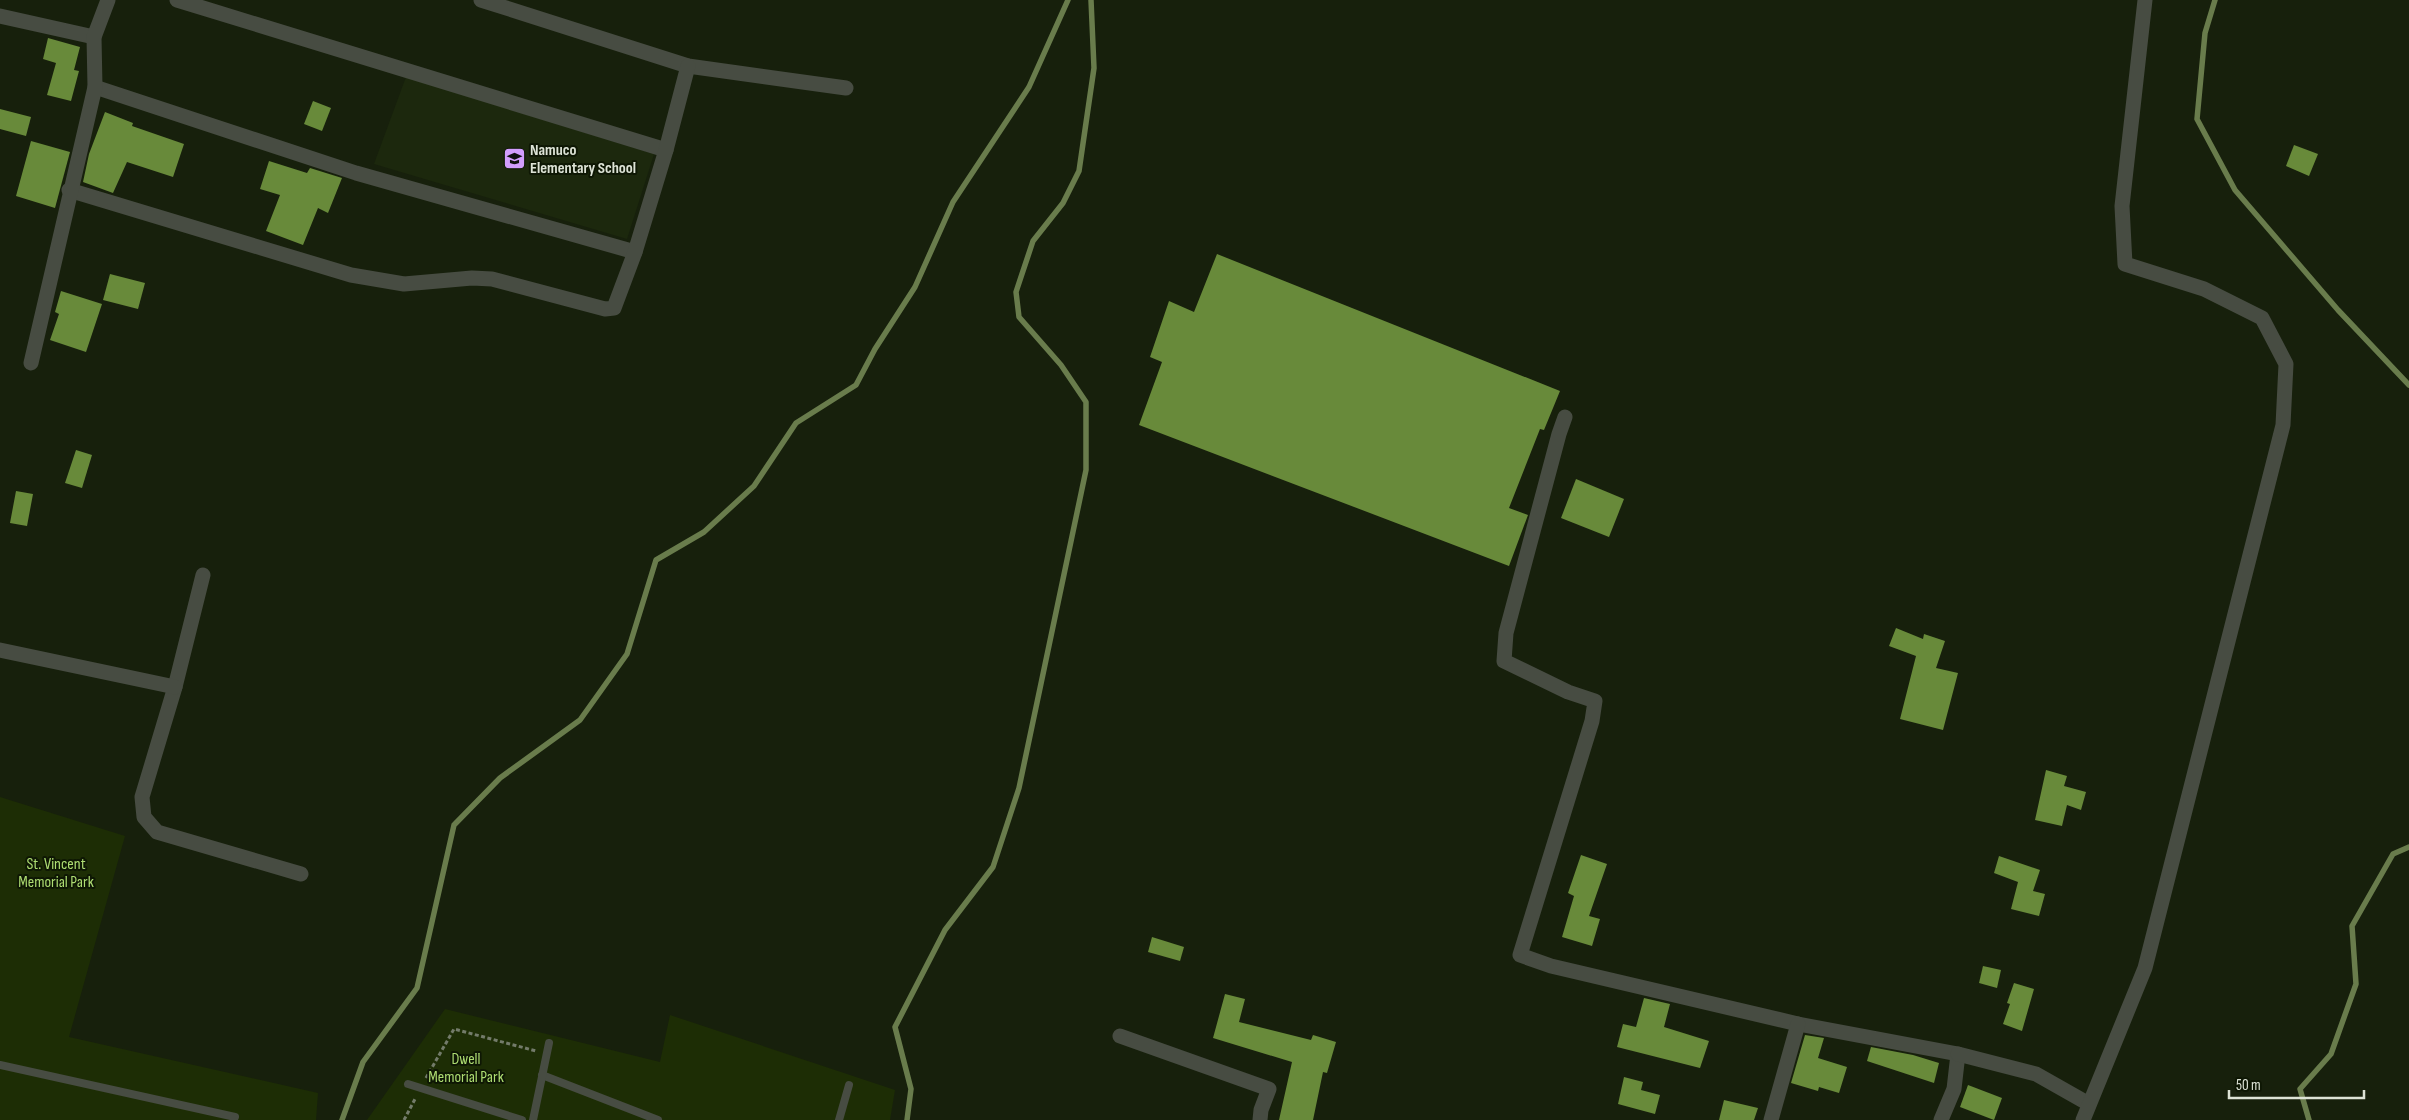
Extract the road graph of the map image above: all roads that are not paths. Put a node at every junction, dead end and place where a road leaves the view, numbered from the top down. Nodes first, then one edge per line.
1 (108, 0) edge
2 (177, 0) edge
3 (481, 0) edge
4 (2145, 0) edge
5 (0, 16) edge
6 (94, 37) junction
7 (688, 66) junction
8 (94, 87) junction
9 (846, 88) dead end
10 (666, 150) junction
11 (69, 190) junction
12 (635, 252) junction
13 (31, 363) dead end
14 (1565, 417) dead end
15 (203, 575) dead end
16 (0, 650) edge
17 (175, 687) junction
18 (300, 874) dead end
19 (1798, 1024) junction
20 (1120, 1036) dead end
21 (549, 1043) dead end
22 (1958, 1054) junction
23 (0, 1065) edge
24 (542, 1075) junction
25 (408, 1084) dead end
26 (849, 1085) dead end
27 (2089, 1104) junction
28 (235, 1117) dead end
29 (522, 1120) edge
30 (533, 1120) edge
31 (658, 1120) edge
32 (839, 1120) edge
33 (1260, 1120) edge
34 (1771, 1120) edge
35 (1941, 1120) edge
36 (2083, 1120) edge

1 - 6 street
2 - 10 street
3 - 7 street
4 - 27 street
5 - 6 street
6 - 8 street
7 - 9 street
7 - 10 street
8 - 11 street
8 - 12 street
10 - 12 street
11 - 12 street
11 - 13 street
14 - 19 street
15 - 17 street
16 - 17 street
17 - 18 street
19 - 22 street
19 - 34 street
20 - 33 street
21 - 24 lane
22 - 27 street
22 - 35 street
23 - 28 lane
24 - 30 lane
24 - 31 lane
25 - 29 lane
26 - 32 lane
27 - 36 street

